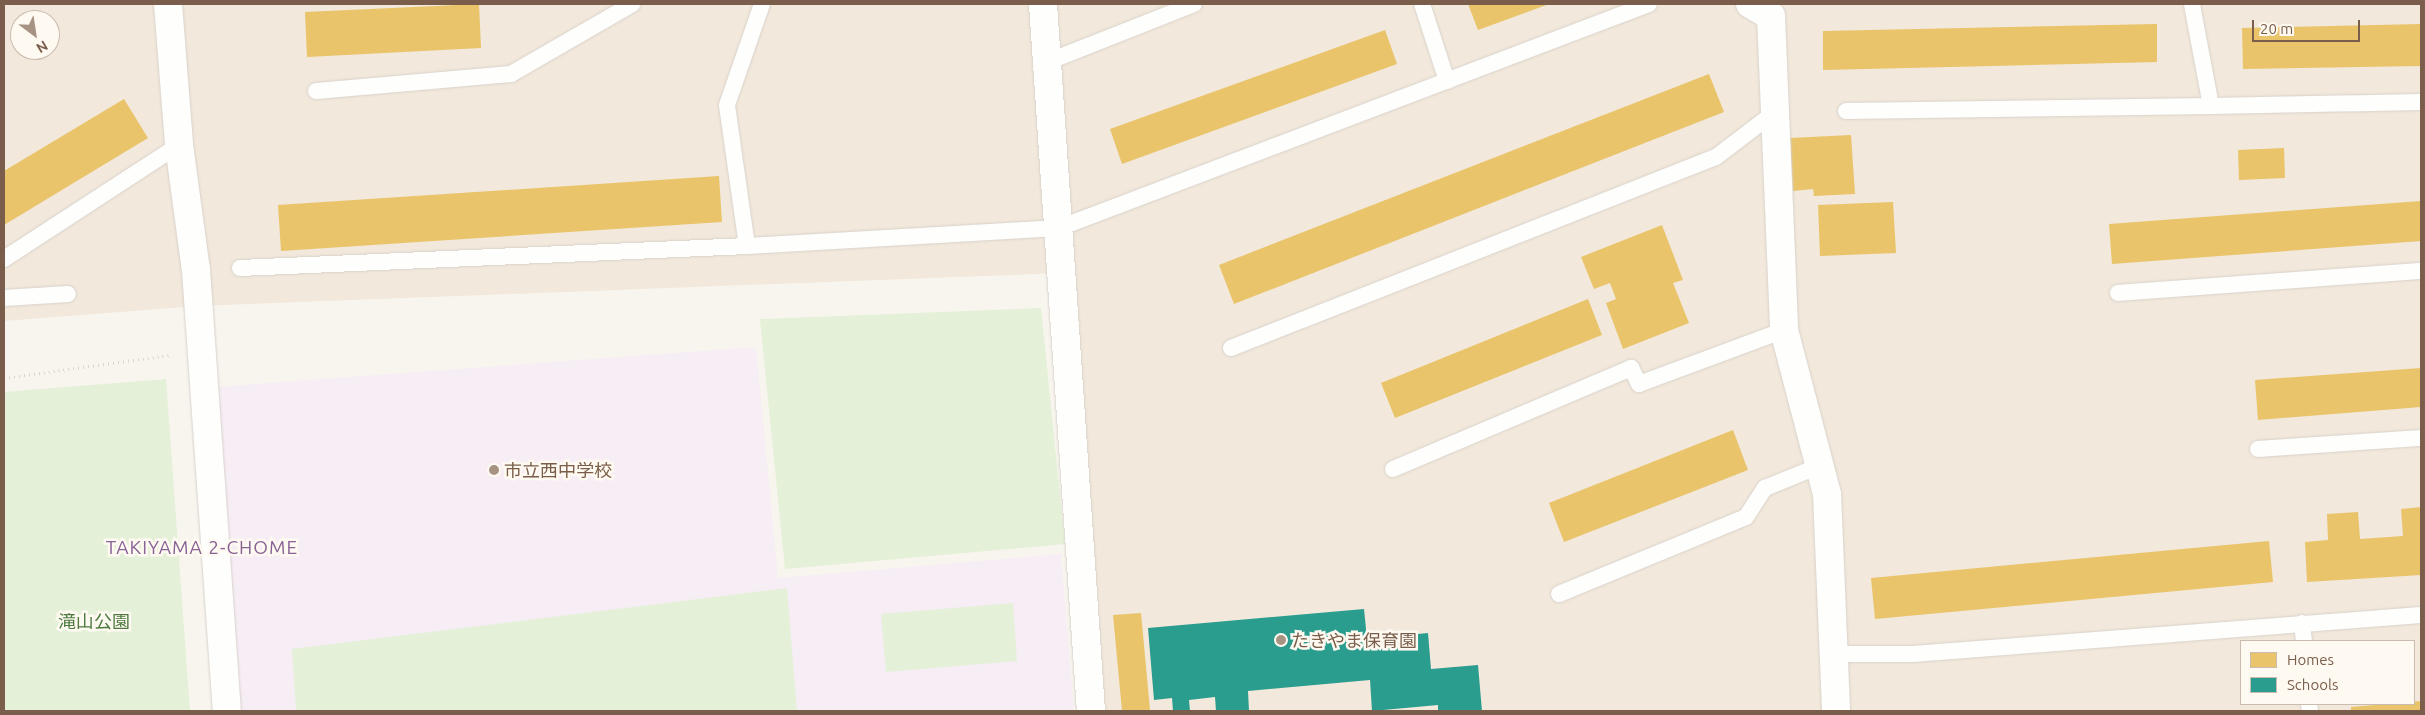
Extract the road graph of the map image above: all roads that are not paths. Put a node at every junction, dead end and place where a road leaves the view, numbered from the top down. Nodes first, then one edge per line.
1 (168, 4) edge
2 (632, 4) edge
3 (762, 4) edge
4 (1043, 4) edge
5 (1194, 4) edge
6 (1422, 4) edge
7 (1649, 4) edge
8 (1750, 4) edge
9 (2192, 4) edge
10 (1047, 62) junction
11 (1447, 81) junction
12 (316, 91) dead end
13 (2421, 102) edge
14 (2211, 106) junction
15 (1846, 111) dead end
16 (1775, 112) junction
17 (179, 145) junction
18 (1059, 228) junction
19 (747, 246) junction
20 (4, 259) edge
21 (240, 268) dead end
22 (2421, 270) edge
23 (2118, 293) dead end
24 (68, 294) dead end
25 (4, 298) edge
26 (1784, 330) junction
27 (1231, 348) dead end
28 (2421, 438) edge
29 (2258, 449) dead end
30 (1819, 466) junction
31 (1393, 469) dead end
32 (1559, 594) dead end
33 (2421, 615) edge
34 (2302, 623) junction
35 (2304, 640) edge
36 (1835, 654) junction
37 (226, 711) edge
38 (1091, 711) edge
39 (1836, 711) edge

1 - 17 street
2 - 12 lane
3 - 19 lane
4 - 10 street
5 - 10 lane
6 - 11 lane
7 - 11 lane
8 - 16 street
9 - 14 lane
10 - 18 street
11 - 18 lane
13 - 14 lane
14 - 15 lane
16 - 26 street
16 - 27 lane
17 - 20 lane
17 - 37 street
18 - 19 lane
18 - 38 street
19 - 21 lane
22 - 23 lane
24 - 25 lane
26 - 30 street
26 - 31 lane
28 - 29 lane
30 - 32 lane
30 - 36 street
33 - 34 lane
34 - 35 lane
34 - 36 lane
36 - 39 street

